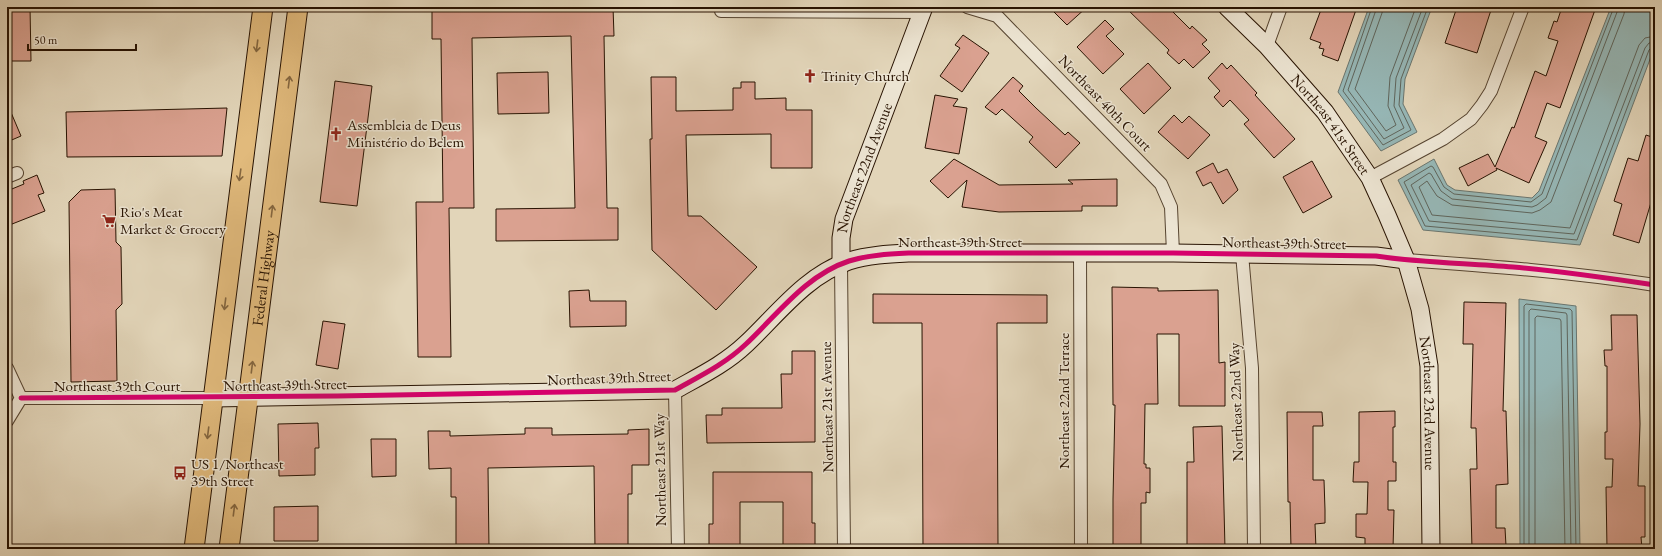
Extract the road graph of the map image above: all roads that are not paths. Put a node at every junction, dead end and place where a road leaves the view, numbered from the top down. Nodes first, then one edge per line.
1 (262, 7) edge
2 (298, 7) edge
3 (968, 7) edge
4 (1227, 7) edge
5 (1282, 7) edge
6 (1523, 7) edge
7 (923, 9) edge
8 (721, 12) dead end
9 (1267, 46) junction
10 (1370, 178) junction
11 (1173, 253) junction
12 (1080, 254) junction
13 (1242, 254) junction
14 (1406, 260) junction
15 (841, 264) junction
16 (1654, 282) edge
17 (7, 368) edge
18 (675, 390) junction
19 (248, 397) junction
20 (21, 398) junction
21 (213, 398) junction
22 (7, 421) edge
23 (194, 549) edge
24 (229, 549) edge
25 (678, 549) edge
26 (844, 549) edge
27 (1081, 549) edge
28 (1254, 549) edge
29 (1431, 549) edge

1 -> 21 main road
19 -> 2 main road, Federal Highway
3 - 11 street, Northeast 40th Court
4 - 9 street, Northeast 41st Street
5 - 9 street
6 - 10 street
7 - 8 street
7 - 15 street, Northeast 22nd Avenue
9 - 10 street, Northeast 41st Street
10 - 14 street, Northeast 41st Street
11 - 12 street, Northeast 39th Street
11 - 13 street, Northeast 39th Street
12 - 15 street, Northeast 39th Street
12 - 27 street, Northeast 22nd Terrace
13 - 14 street, Northeast 39th Street
13 - 28 street, Northeast 22nd Way
14 - 16 street, Northeast 39th Street
14 - 29 street, Northeast 23rd Avenue
15 - 18 street, Northeast 39th Street
15 - 26 street, Northeast 21st Avenue
17 - 20 street
18 - 19 street, Northeast 39th Street
18 - 25 street, Northeast 21st Way
19 - 21 street, Northeast 39th Street
24 -> 19 main road, Federal Highway
20 - 21 street, Northeast 39th Court
20 - 22 street
21 -> 23 main road

